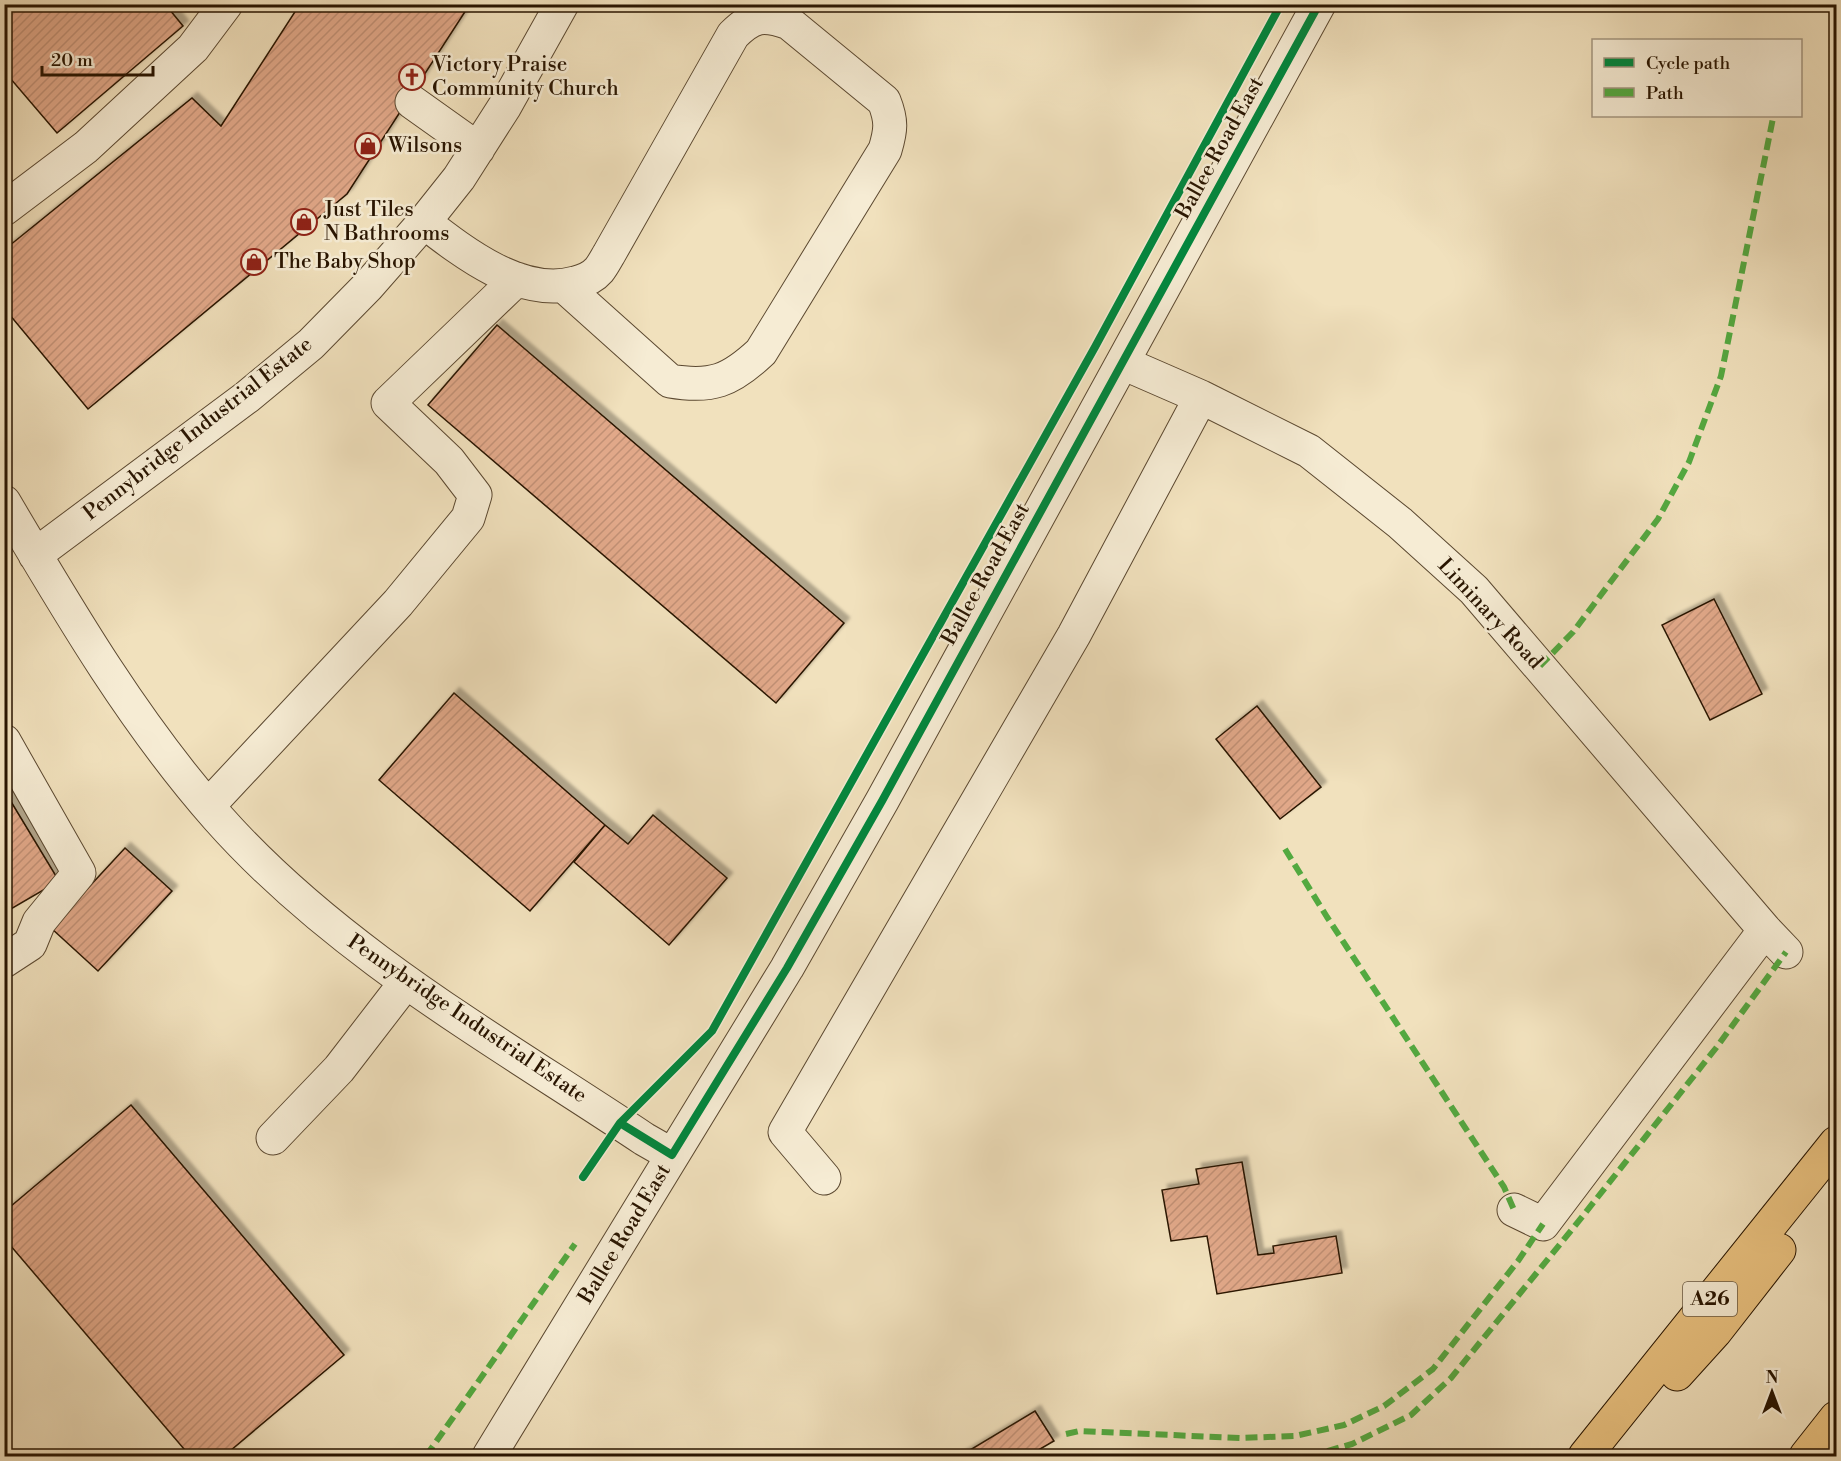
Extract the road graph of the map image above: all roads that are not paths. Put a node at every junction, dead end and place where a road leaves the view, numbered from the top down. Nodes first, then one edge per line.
1 (226, 4) edge
2 (562, 4) edge
3 (1319, 4) edge
4 (412, 102) dead end
5 (478, 149) junction
6 (4, 209) edge
7 (424, 222) junction
8 (517, 279) junction
9 (564, 286) junction
10 (1123, 363) junction
11 (1201, 397) junction
12 (4, 502) edge
13 (35, 555) junction
14 (4, 741) edge
15 (208, 806) junction
16 (4, 961) edge
17 (406, 982) junction
18 (273, 1138) dead end
19 (1836, 1143) edge
20 (672, 1155) junction
21 (1836, 1177) edge
22 (824, 1178) dead end
23 (1514, 1210) dead end
24 (1836, 1418) edge
25 (489, 1456) edge
26 (1585, 1456) edge
27 (1604, 1456) edge
28 (1806, 1456) edge

1 - 6 street
2 - 5 street, Pennybridge Industrial Estate
3 - 10 street, Ballee Road East
4 - 5 street
5 - 7 street, Pennybridge Industrial Estate
7 - 8 street
7 - 13 street, Pennybridge Industrial Estate
8 - 9 street
8 - 15 street
9 - 9 street
10 - 11 street, Liminary Road
10 - 20 street, Ballee Road East
11 - 22 street
11 - 23 street, Liminary Road
12 - 13 street, Pennybridge Industrial Estate
13 - 15 street, Pennybridge Industrial Estate
14 - 16 street
15 - 17 street, Pennybridge Industrial Estate
17 - 18 street
17 - 20 street, Pennybridge Industrial Estate
19 - 26 highway, A26
20 - 25 street, Ballee Road East
21 - 27 highway
24 - 28 highway

